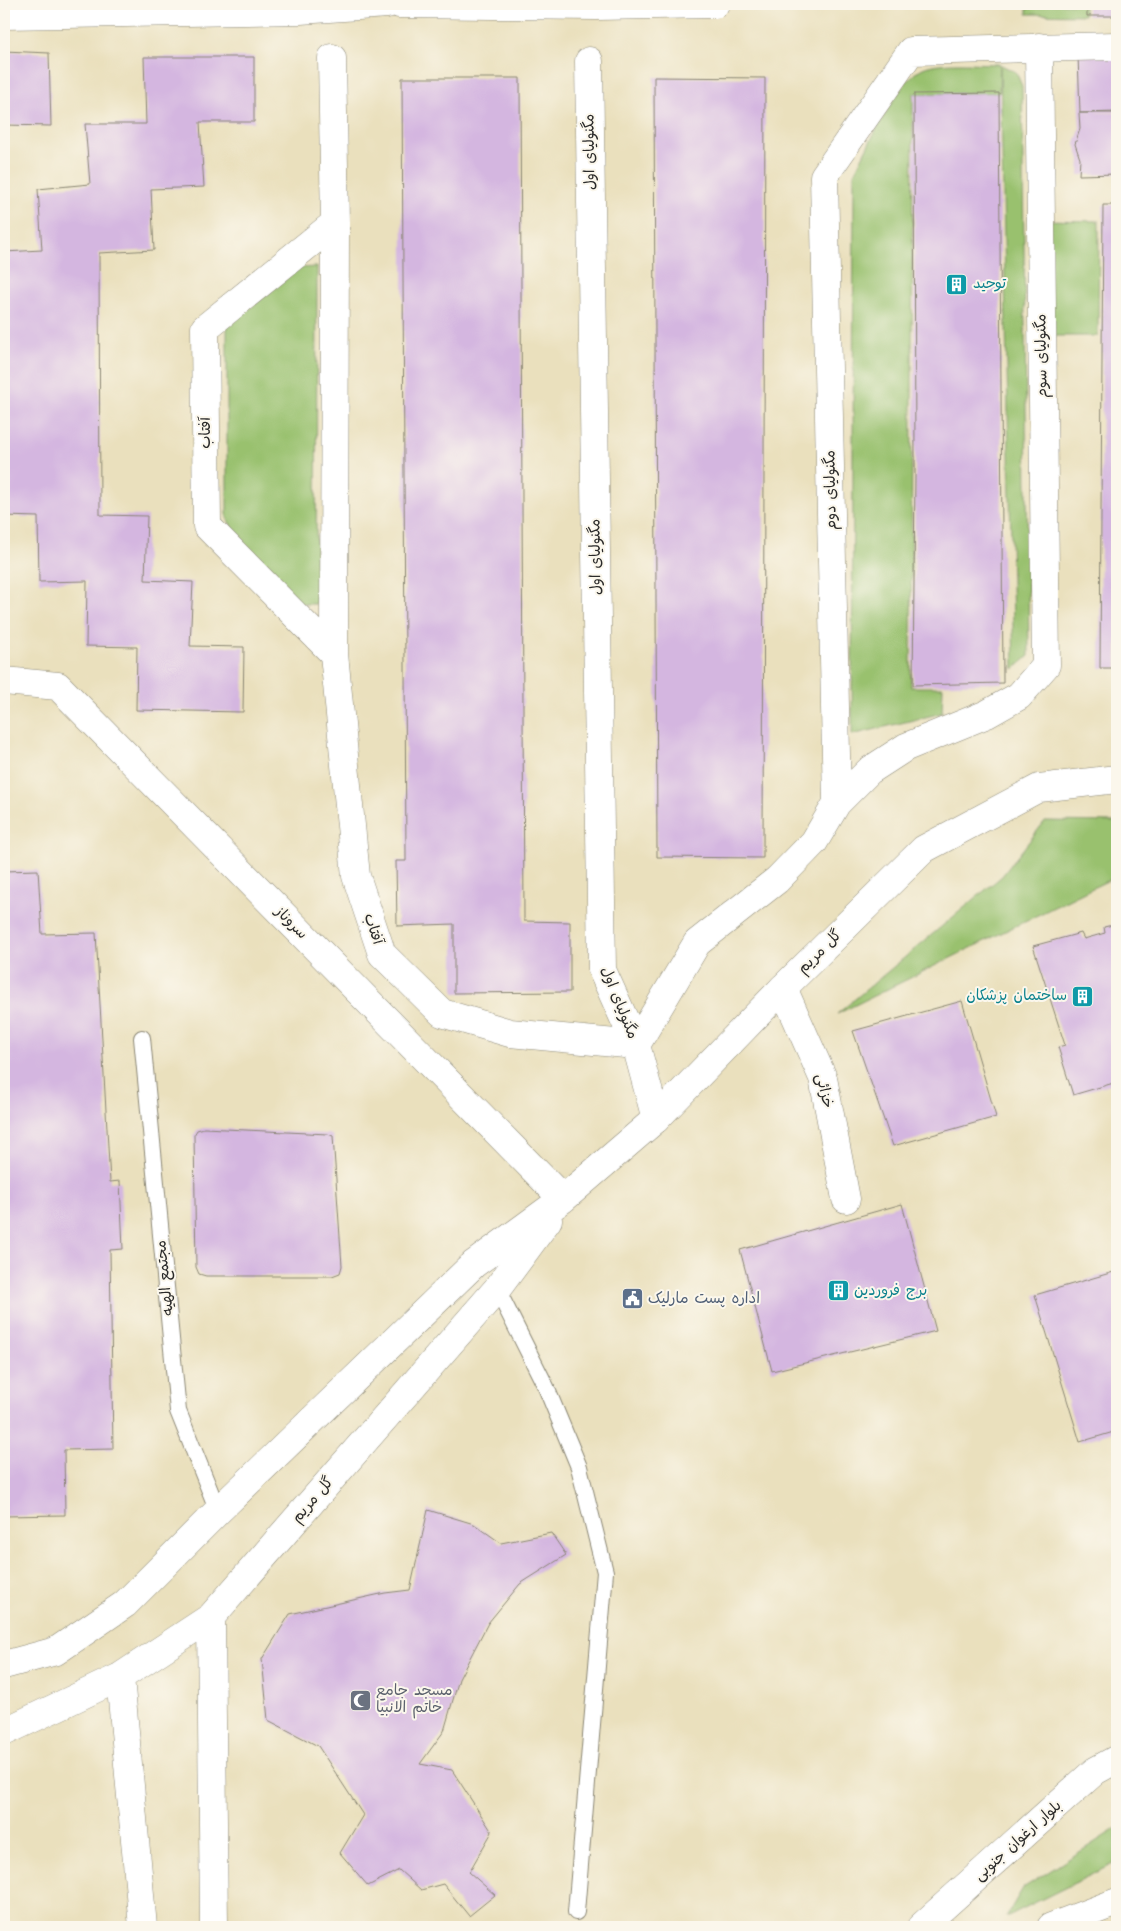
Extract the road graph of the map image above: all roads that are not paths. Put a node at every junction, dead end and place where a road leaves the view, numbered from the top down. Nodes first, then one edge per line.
1 (387, 4) edge
2 (399, 4) edge
3 (715, 4) edge
4 (132, 8) edge
5 (4, 15) edge
6 (1038, 46) junction
7 (1117, 46) edge
8 (332, 58) dead end
9 (589, 61) dead end
10 (335, 223) junction
11 (334, 654) junction
12 (4, 681) edge
13 (1117, 780) edge
14 (837, 803) junction
15 (783, 988) junction
16 (142, 1038) dead end
17 (636, 1045) junction
18 (656, 1118) junction
19 (563, 1199) junction
20 (846, 1199) dead end
21 (497, 1289) junction
22 (218, 1511) junction
23 (211, 1617) junction
24 (4, 1665) edge
25 (120, 1677) junction
26 (4, 1732) edge
27 (1117, 1758) edge
28 (1117, 1902) edge
29 (576, 1912) dead end
30 (143, 1927) edge
31 (214, 1927) edge
32 (921, 1927) edge
33 (1051, 1927) edge

1 - 4 street
2 - 3 street
4 - 5 street
6 - 7 street
6 - 14 street, مگنولیای سوم
6 - 14 street, مگنولیای دوم
8 - 10 street, آفتاب
9 - 17 street, مگنولیای اول
10 - 11 street, آفتاب
10 - 11 street, آفتاب
11 - 17 street, آفتاب
12 - 19 street, سروناز
13 - 15 street, گل مریم
14 - 17 street
15 - 18 street, گل مریم
15 - 20 street, خزائی
16 - 22 lane, مجتمع الهیه
17 - 18 street, مگنولیای اول
18 - 19 street, گل مریم
19 - 21 street, گل مریم
19 - 22 street, گل مریم
21 - 23 street, گل مریم
21 - 29 lane
22 - 24 street, گل مریم
23 - 25 street, گل مریم
23 - 31 street
25 - 26 street, گل مریم
25 - 30 street
27 - 32 street, بلوار ارغوان جنوبی
28 - 33 street

